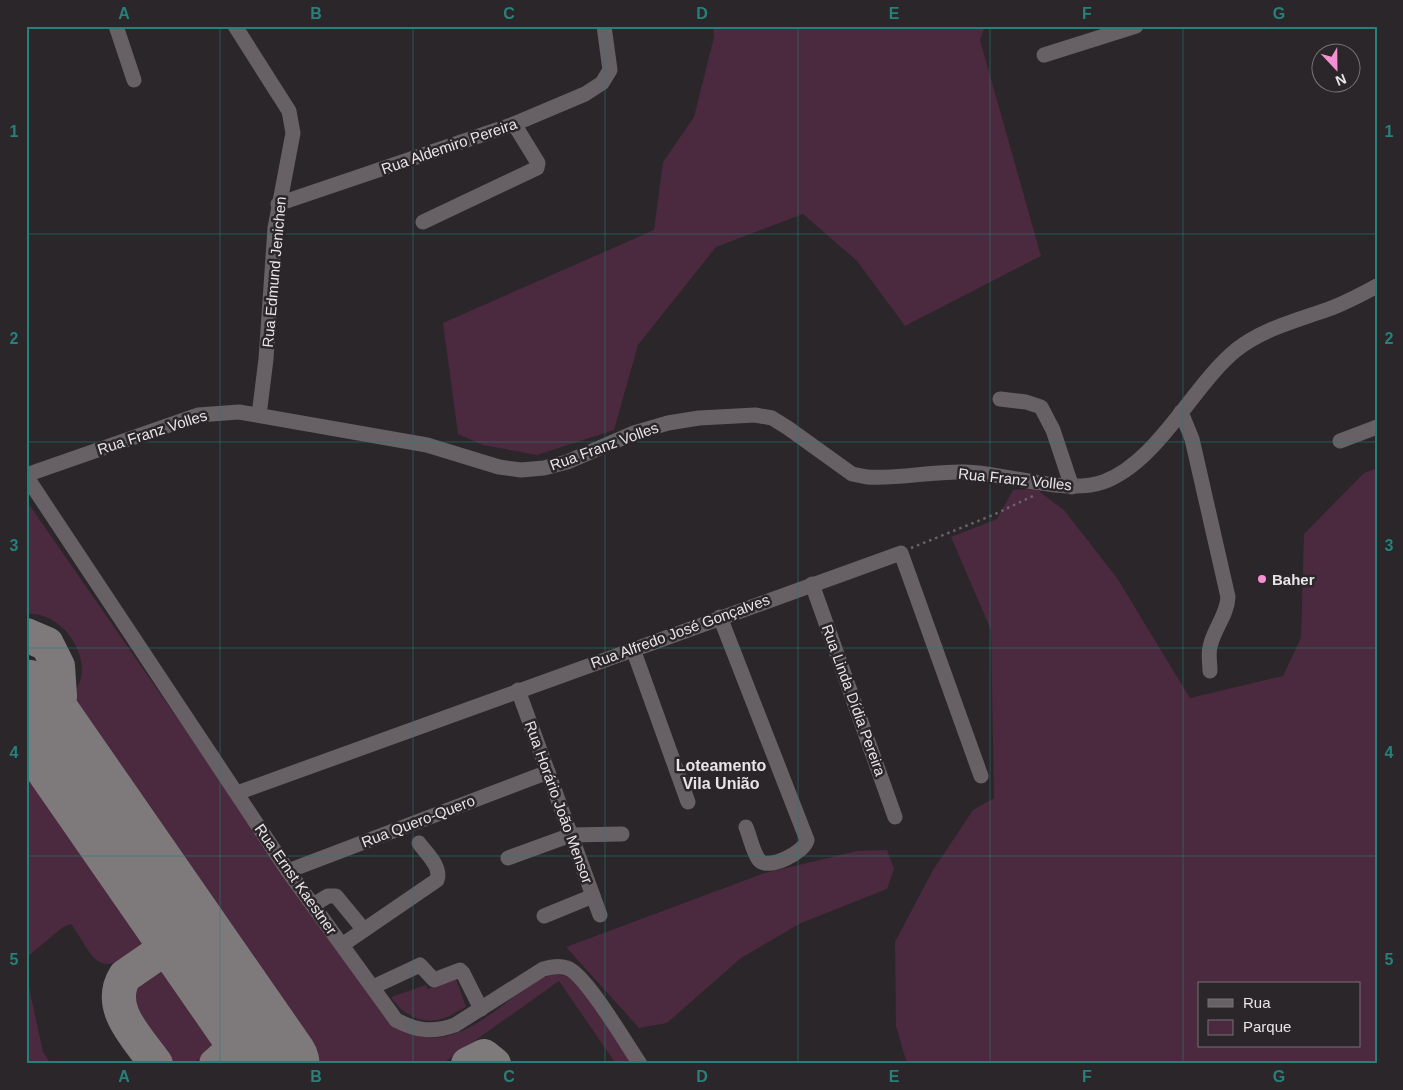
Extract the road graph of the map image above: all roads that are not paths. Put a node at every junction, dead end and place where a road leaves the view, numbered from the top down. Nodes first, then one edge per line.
1 (116, 26) edge
2 (235, 26) edge
3 (604, 26) edge
4 (1136, 26) edge
5 (1044, 55) dead end
6 (134, 80) dead end
7 (514, 124) junction
8 (278, 204) junction
9 (423, 222) dead end
10 (1375, 291) edge
11 (1000, 399) dead end
12 (1181, 412) junction
13 (259, 415) junction
14 (1377, 427) edge
15 (1340, 442) dead end
16 (26, 475) edge
17 (1072, 486) junction
18 (812, 584) junction
19 (720, 617) junction
20 (633, 649) junction
21 (1210, 671) dead end
22 (518, 690) junction
23 (548, 772) junction
24 (981, 776) dead end
25 (237, 793) junction
26 (688, 802) dead end
27 (895, 816) dead end
28 (746, 827) dead end
29 (622, 834) dead end
30 (571, 835) junction
31 (419, 843) dead end
32 (508, 858) dead end
33 (288, 870) junction
34 (593, 896) junction
35 (313, 905) junction
36 (600, 914) dead end
37 (544, 916) dead end
38 (364, 930) junction
39 (342, 945) junction
40 (373, 987) junction
41 (481, 1009) junction
42 (640, 1064) edge

1 - 6 street
2 - 8 street, Rua Edmund Jenichen
3 - 7 street, Rua Aldemiro Pereira
4 - 5 street
7 - 8 street, Rua Aldemiro Pereira
7 - 9 street
8 - 13 street, Rua Edmund Jenichen
10 - 12 street, Rua Franz Volles
11 - 17 street
12 - 17 street, Rua Franz Volles
12 - 21 street
13 - 16 street, Rua Franz Volles
13 - 17 street, Rua Franz Volles
14 - 15 street
16 - 25 street, Rua Ernst Kaestner
18 - 19 street, Rua Alfredo José Gonçalves
18 - 24 street, Rua Alfredo José Gonçalves
18 - 27 street, Rua Linda Dídia Pereira
19 - 20 street, Rua Alfredo José Gonçalves
19 - 28 street
20 - 22 street, Rua Alfredo José Gonçalves
20 - 26 street
22 - 23 street, Rua Horário João Mensor
22 - 25 street, Rua Alfredo José Gonçalves
23 - 30 street, Rua Horário João Mensor
23 - 33 street, Rua Quero-Quero
25 - 33 street, Rua Ernst Kaestner
29 - 30 street
30 - 32 street
30 - 34 street, Rua Horário João Mensor
31 - 38 street
33 - 35 street, Rua Ernst Kaestner
34 - 36 street, Rua Horário João Mensor
34 - 37 street
35 - 38 street
35 - 39 street, Rua Ernst Kaestner
38 - 39 street
39 - 40 street, Rua Ernst Kaestner
40 - 41 street, Rua Ernst Kaestner
40 - 41 street
41 - 42 street, Rua Ernst Kaestner

